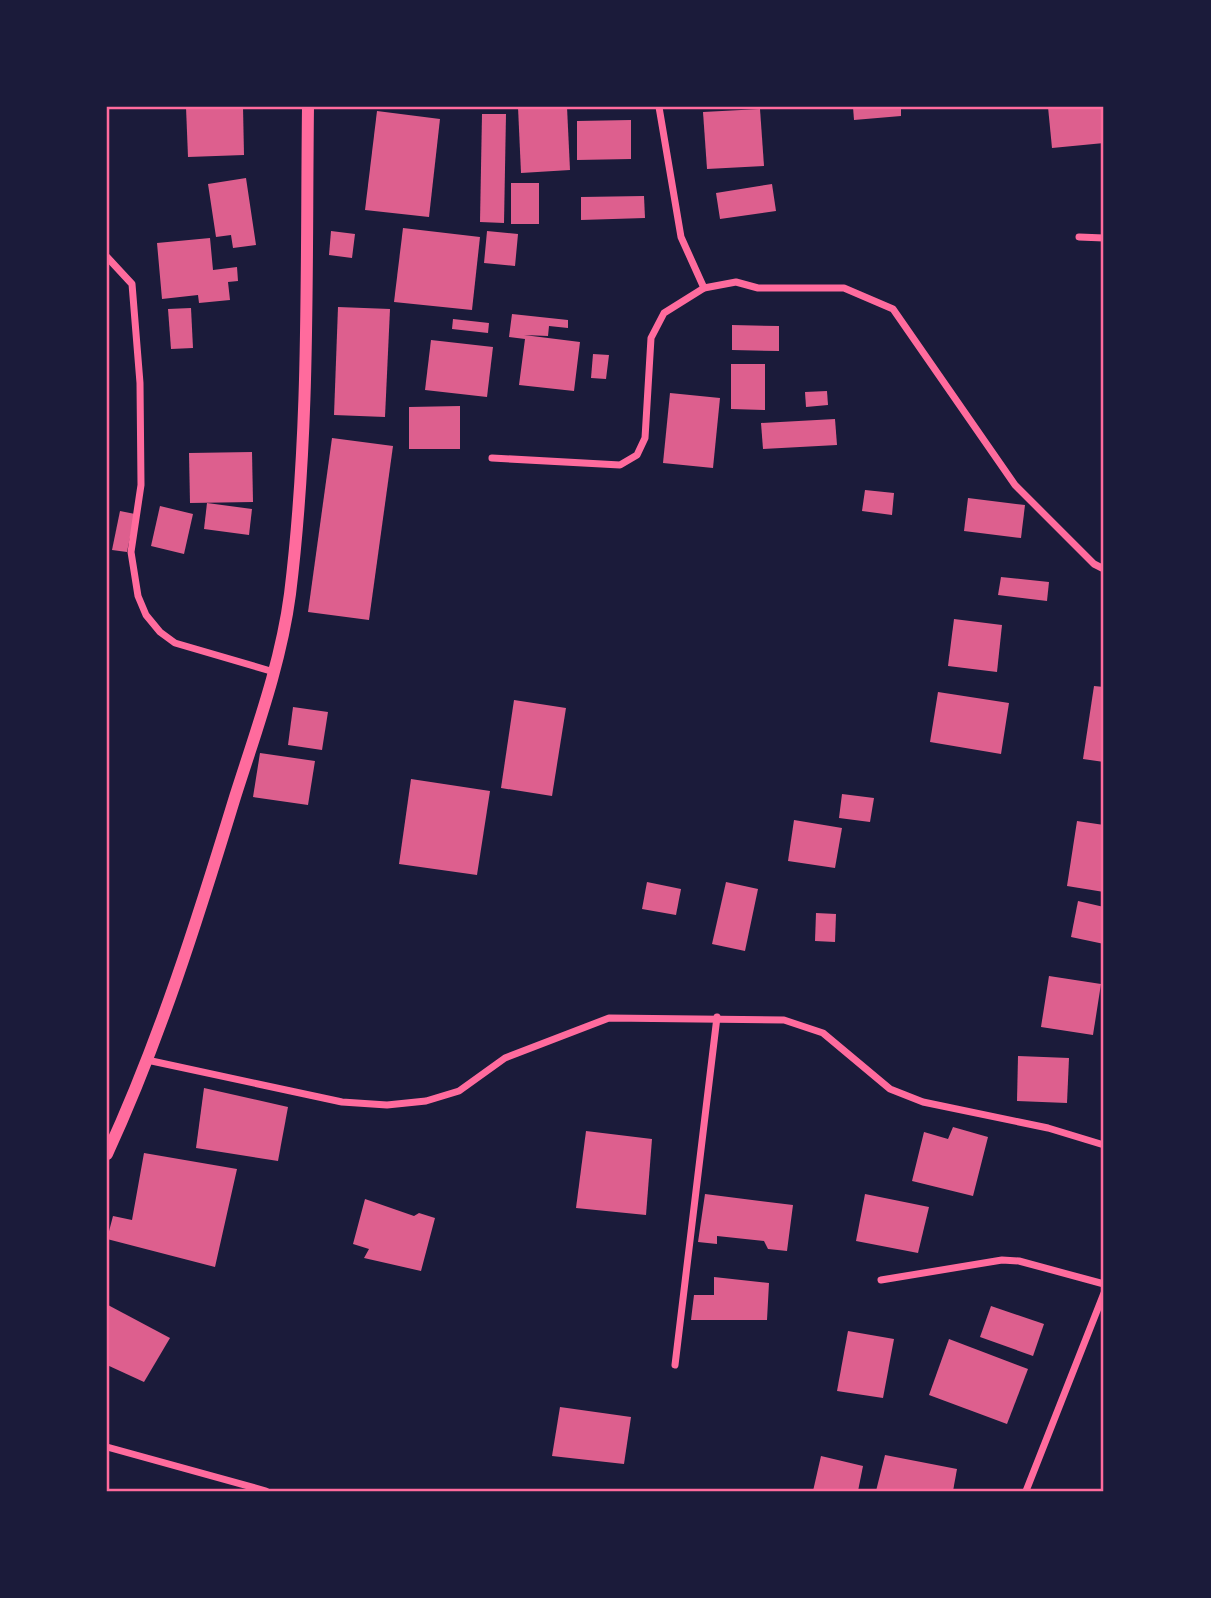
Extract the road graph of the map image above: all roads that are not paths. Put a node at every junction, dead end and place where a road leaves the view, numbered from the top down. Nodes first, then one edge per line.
1 (307, 107) edge
2 (659, 107) edge
3 (1079, 237) dead end
4 (1104, 238) edge
5 (107, 257) edge
6 (704, 288) junction
7 (492, 458) dead end
8 (1104, 569) edge
9 (274, 672) junction
10 (717, 1017) junction
11 (147, 1060) junction
12 (1104, 1145) edge
13 (107, 1154) edge
14 (881, 1280) dead end
15 (1104, 1284) edge
16 (1104, 1293) edge
17 (675, 1365) dead end
18 (107, 1447) edge
19 (266, 1491) edge
20 (1026, 1491) edge

1 - 9 street
2 - 6 street
3 - 4 street
5 - 9 street
6 - 7 street
6 - 8 street
9 - 11 street
10 - 11 street
10 - 12 street
10 - 17 street
11 - 13 street
14 - 15 street
16 - 20 street
18 - 19 street

